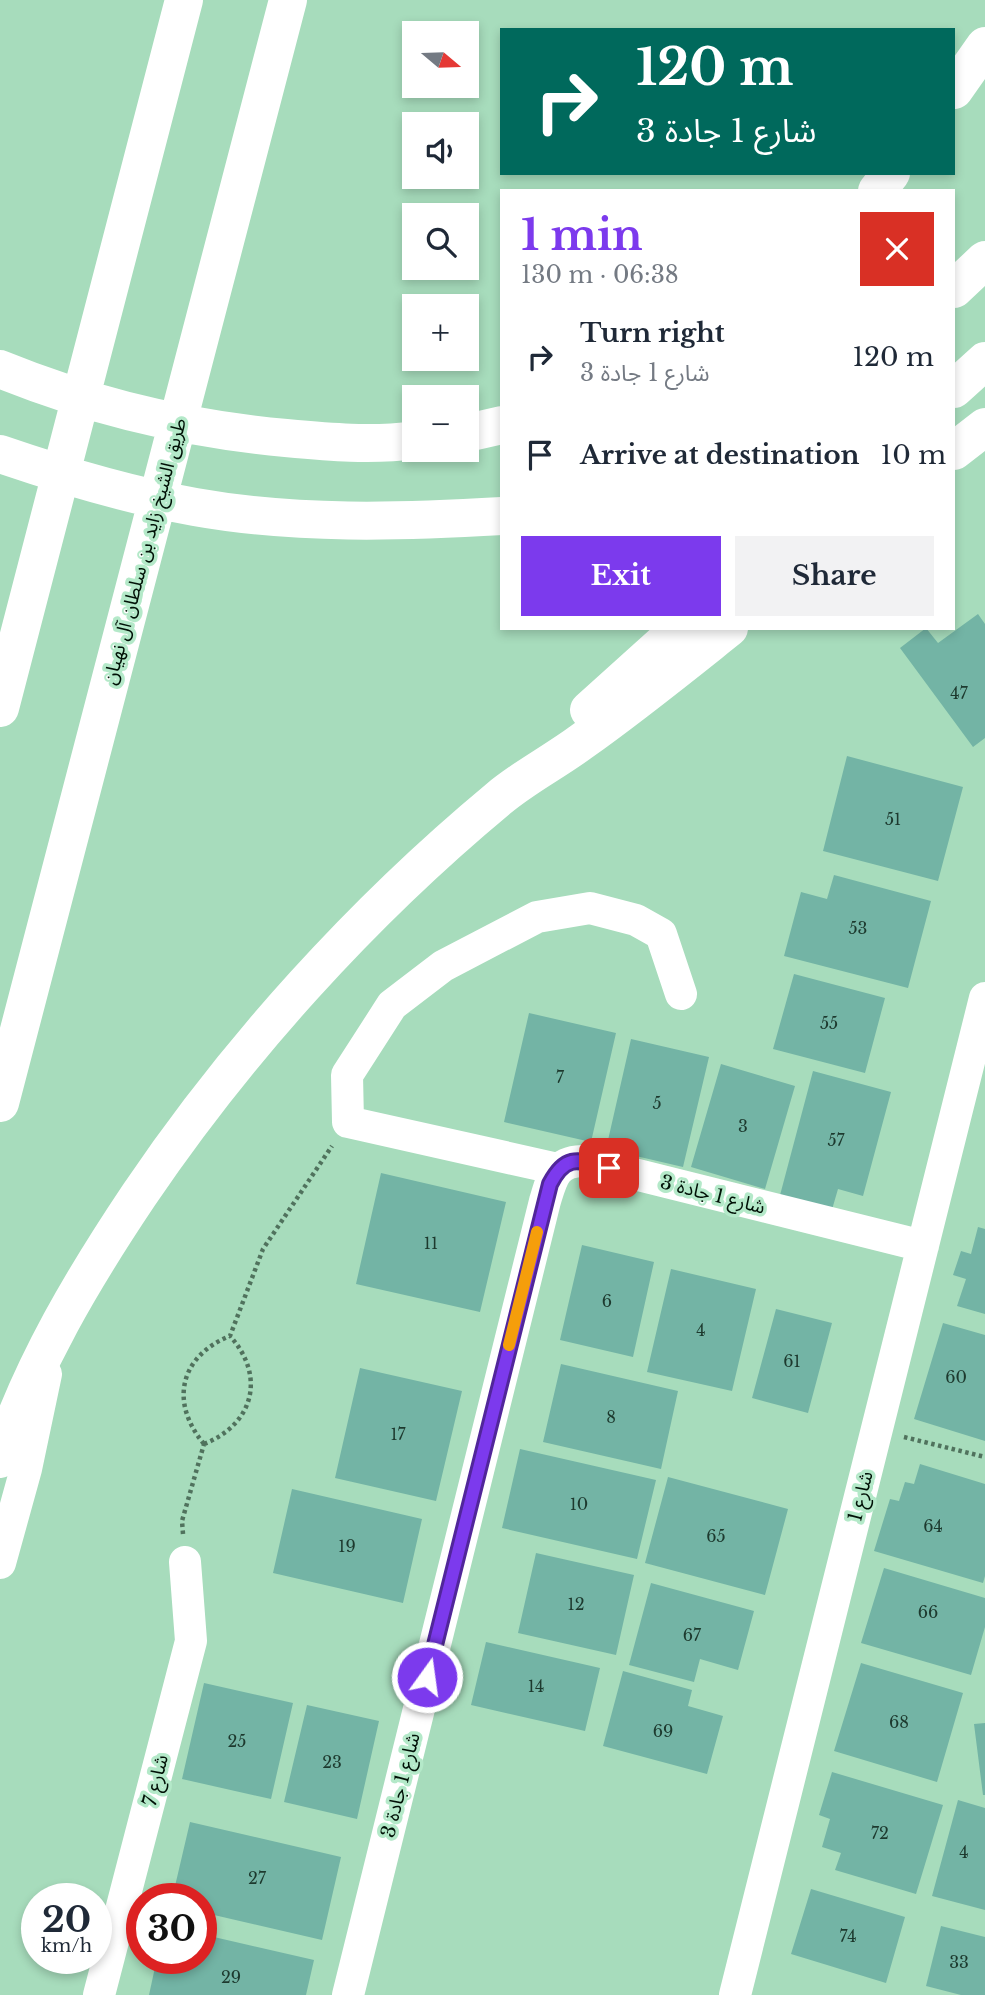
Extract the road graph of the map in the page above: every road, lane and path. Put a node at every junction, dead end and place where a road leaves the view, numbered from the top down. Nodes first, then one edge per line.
1 (184, 0) edge
2 (288, 0) edge
3 (985, 46) edge
4 (955, 89) edge
5 (889, 175) edge
6 (879, 189) edge
7 (985, 260) edge
8 (955, 288) edge
9 (985, 361) edge
10 (0, 369) edge
11 (955, 388) edge
12 (500, 425) edge
13 (985, 427) edge
14 (479, 430) edge
15 (402, 441) edge
16 (955, 450) edge
17 (0, 454) edge
18 (500, 516) edge
19 (678, 630) edge
20 (726, 630) edge
21 (0, 708) edge
22 (527, 775) junction
23 (681, 994) dead end
24 (985, 998) edge
25 (0, 1102) edge
26 (348, 1122) junction
27 (558, 1169) junction
28 (923, 1246) junction
29 (56, 1328) junction
30 (230, 1336) junction
31 (877, 1431) junction
32 (204, 1444) junction
33 (985, 1457) edge
34 (0, 1459) edge
35 (185, 1562) joint
36 (0, 1563) edge
37 (99, 1995) edge
38 (348, 1995) edge
39 (735, 1995) edge

1 - 21 highway
2 - 25 highway, طريق الشيخ زايد بن سلطان آل نهيان
3 - 4 highway
5 - 6 highway
7 - 8 highway
9 - 11 highway
10 - 15 highway
12 - 14 highway
13 - 16 highway
17 - 18 highway
19 - 22 highway
20 - 22 highway
22 - 29 highway
23 - 26 street
24 - 28 street, شارع 1
26 - 27 street
26 - 30 path
27 - 28 street, شارع 1 جادة 3
27 - 38 street, شارع 1 جادة 3
28 - 31 street, شارع 1
29 - 34 highway
29 - 36 street
30 - 32 path
30 - 32 path
31 - 33 path
31 - 39 street, شارع 1
32 - 35 path
35 - 37 street, شارع 7

